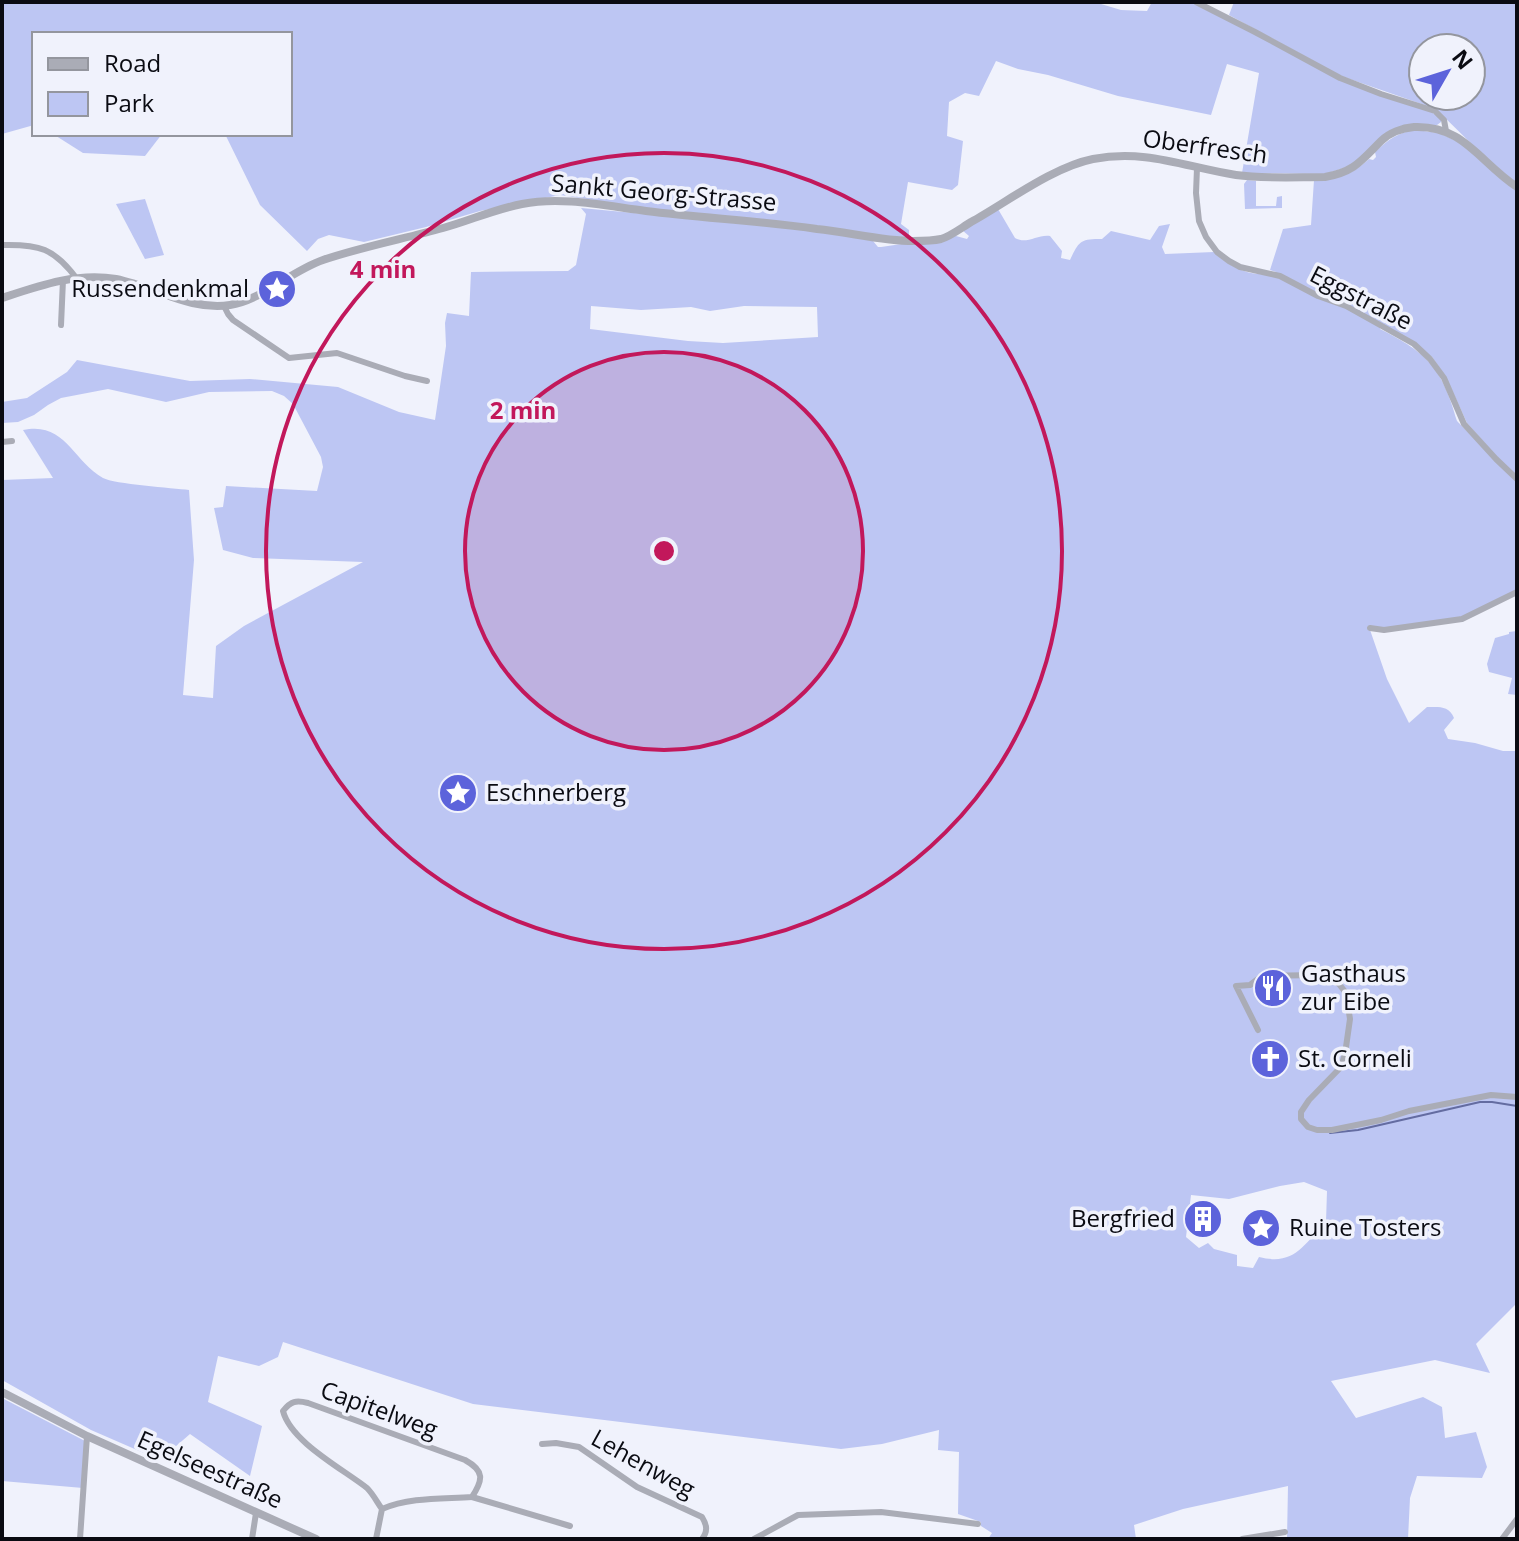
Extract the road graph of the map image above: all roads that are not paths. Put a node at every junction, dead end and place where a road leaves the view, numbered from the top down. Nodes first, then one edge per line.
1 (1196, 2) edge
2 (1446, 131) junction
3 (1197, 168) junction
4 (1517, 187) edge
5 (867, 235) joint
6 (2, 245) edge
7 (77, 279) junction
8 (63, 280) junction
9 (2, 298) edge
10 (224, 306) junction
11 (61, 325) dead end
12 (427, 381) dead end
13 (12, 441) dead end
14 (2, 442) edge
15 (1517, 479) edge
16 (1517, 592) edge
17 (1370, 628) dead end
18 (1258, 1030) dead end
19 (1517, 1097) edge
20 (2, 1392) edge
21 (87, 1436) junction
22 (542, 1444) dead end
23 (472, 1497) junction
24 (382, 1509) junction
25 (256, 1513) junction
26 (1517, 1519) edge
27 (978, 1524) dead end
28 (570, 1526) dead end
29 (1285, 1532) dead end
30 (80, 1539) edge
31 (252, 1539) edge
32 (316, 1539) edge
33 (376, 1539) edge
34 (702, 1539) edge
35 (754, 1539) edge
36 (1242, 1539) edge
37 (1502, 1539) edge

1 - 2 street
2 - 3 street, Oberfresch
2 - 4 street
3 - 5 street, Oberfresch
3 - 15 street, Eggstraße
5 - 10 street, Sankt Georg-Strasse
6 - 7 street
7 - 8 street, Sankt Georg-Strasse
7 - 10 street, Sankt Georg-Strasse
8 - 9 street, Sankt Georg-Strasse
8 - 11 street
10 - 12 street
13 - 14 street
16 - 17 street
18 - 19 street
20 - 21 street, Egelseestraße
21 - 25 street, Egelseestraße
21 - 30 street
22 - 34 street, Lehenweg
23 - 24 street
23 - 24 street, Capitelweg
23 - 28 street
24 - 33 street
25 - 31 street
25 - 32 street, Egelseestraße
26 - 37 street
27 - 35 street
29 - 36 street

